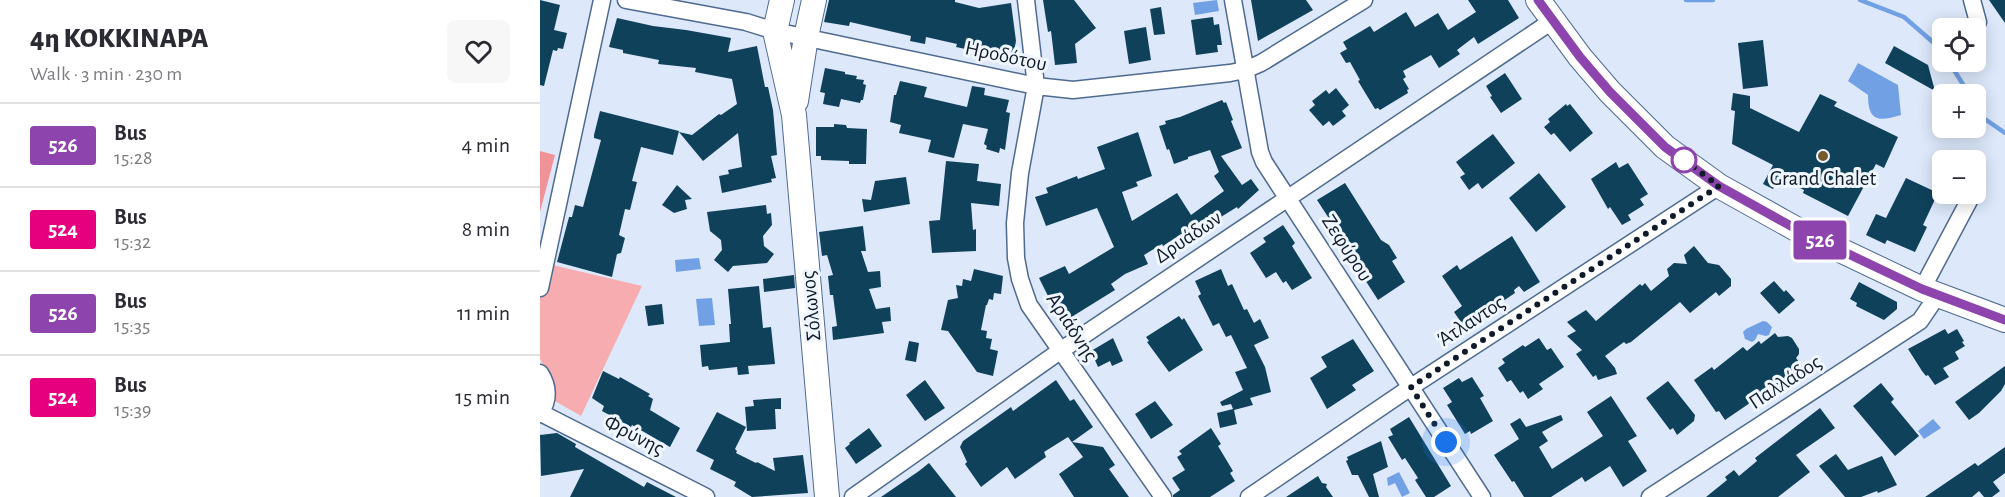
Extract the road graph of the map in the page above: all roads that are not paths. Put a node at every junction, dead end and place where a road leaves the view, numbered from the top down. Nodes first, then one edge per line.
1 (602, 0) edge
2 (626, 0) edge
3 (782, 0) edge
4 (814, 0) edge
5 (1026, 0) edge
6 (1233, 0) edge
7 (1364, 0) edge
8 (1538, 0) edge
9 (1972, 0) edge
10 (1977, 18) edge
11 (1552, 21) junction
12 (775, 31) junction
13 (806, 37) junction
14 (1245, 70) junction
15 (1036, 86) junction
16 (794, 115) junction
17 (1719, 186) junction
18 (1287, 198) junction
19 (1968, 204) edge
20 (540, 288) edge
21 (1930, 293) junction
22 (2005, 320) edge
23 (1060, 351) junction
24 (540, 373) edge
25 (1411, 387) junction
26 (540, 413) edge
27 (706, 497) edge
28 (827, 497) edge
29 (853, 497) edge
30 (1163, 497) edge
31 (1249, 497) edge
32 (1482, 497) edge
33 (1650, 497) edge

1 - 20 street
2 - 12 street, Ηροδότου
3 - 12 street, Σόλωνος
4 - 13 street, Σόλωνος
5 - 15 street, Αριάδνης
6 - 14 street, Ζεφύρου
7 - 14 street, Ηροδότου
8 - 11 street
9 - 10 street
11 - 17 street
11 - 18 street, Δρυάδων
12 - 13 street, Ηροδότου
12 - 16 street, Σόλωνος
13 - 15 street, Ηροδότου
13 - 16 street, Σόλωνος
14 - 15 street, Ηροδότου
14 - 18 street, Ζεφύρου
15 - 23 street, Αριάδνης
16 - 28 street, Σόλωνος
17 - 21 street
17 - 25 street, Άτλαντος
18 - 23 street, Δρυάδων
18 - 25 street, Ζεφύρου
19 - 21 street, Παλλάδος
21 - 22 street
21 - 33 street, Παλλάδος
23 - 29 street, Δρυάδων
23 - 30 street, Αριάδνης
24 - 26 street
25 - 31 street, Άτλαντος
25 - 32 street, Ζεφύρου
26 - 27 street, Φρύνης

